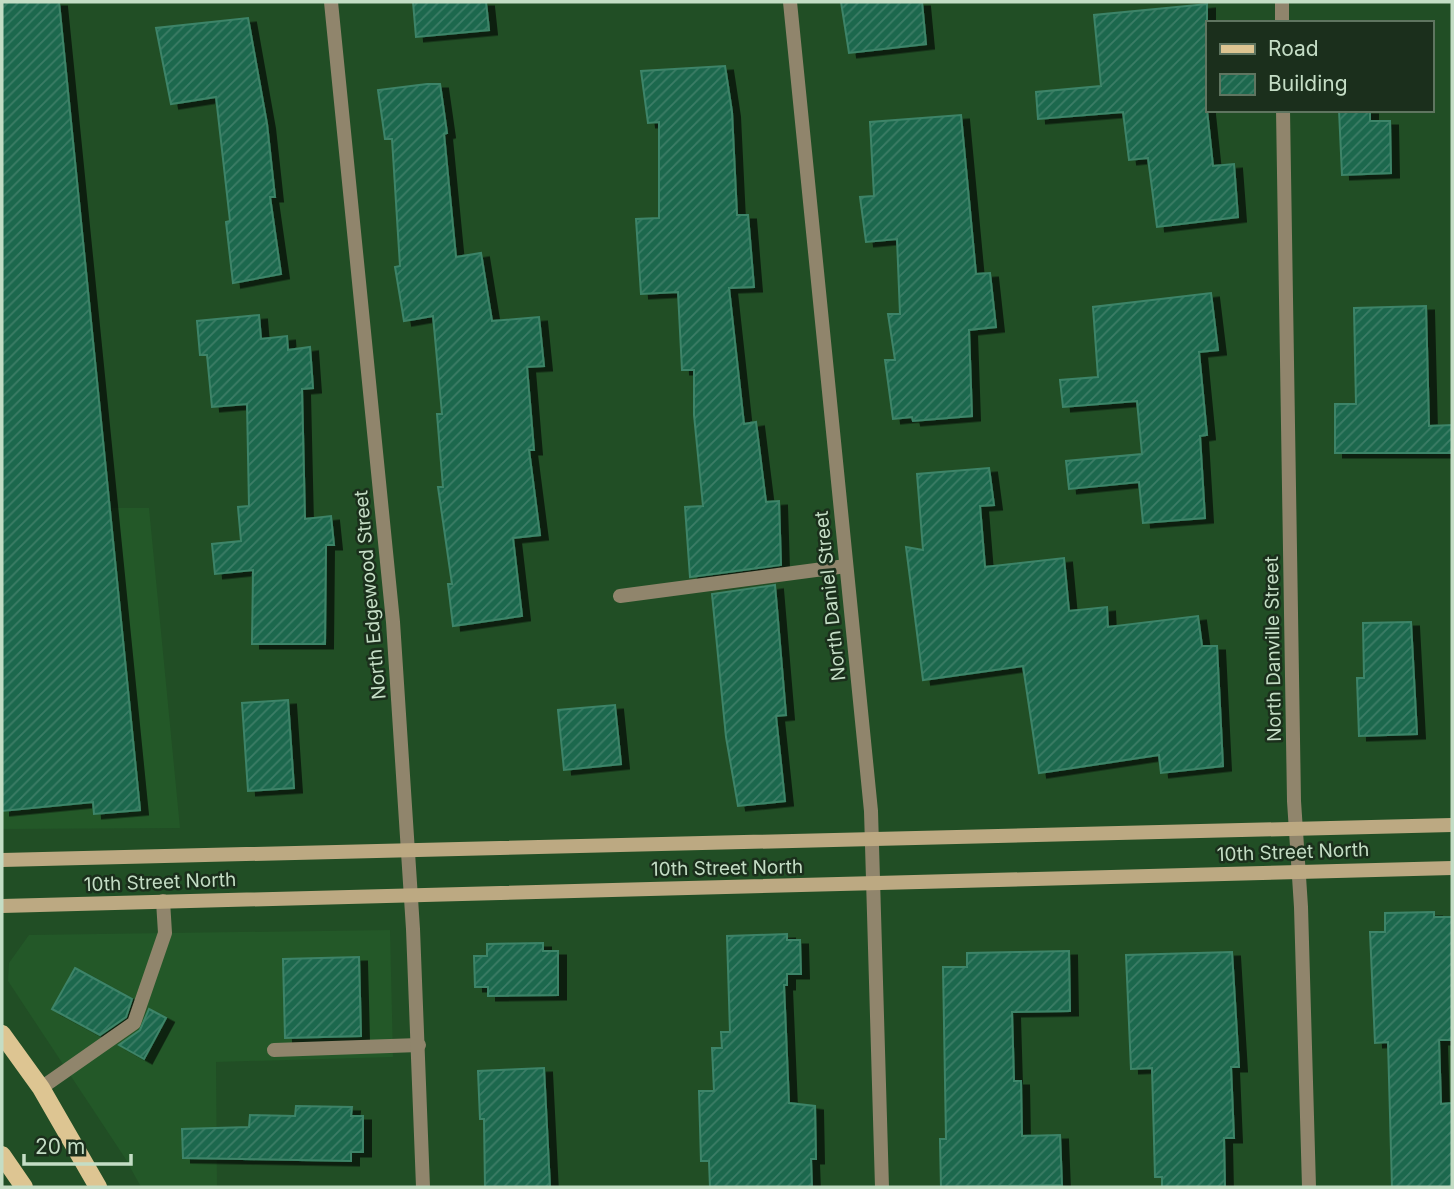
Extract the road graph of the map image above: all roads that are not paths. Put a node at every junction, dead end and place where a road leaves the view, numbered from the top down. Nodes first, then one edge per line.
1 (331, 2) edge
2 (790, 2) edge
3 (1282, 2) edge
4 (1282, 21) edge
5 (1283, 112) edge
6 (846, 566) junction
7 (620, 596) dead end
8 (1452, 825) edge
9 (1296, 829) junction
10 (873, 838) junction
11 (409, 851) junction
12 (2, 860) edge
13 (1452, 868) edge
14 (1299, 871) junction
15 (875, 884) junction
16 (411, 894) junction
17 (163, 901) junction
18 (2, 906) edge
19 (2, 1034) edge
20 (418, 1045) junction
21 (274, 1050) dead end
22 (41, 1088) junction
23 (2, 1155) edge
24 (24, 1187) edge
25 (98, 1187) edge
26 (423, 1187) edge
27 (882, 1187) edge
28 (1309, 1187) edge

1 - 11 street, North Edgewood Street
2 - 6 street, North Daniel Street
3 - 4 street
5 - 9 street, North Danville Street
6 - 7 street
6 - 10 street, North Daniel Street
8 - 9 main road, 10th Street North
9 - 10 main road, 10th Street North
9 - 14 street, North Danville Street
10 - 11 main road, 10th Street North
10 - 15 street, North Daniel Street
11 - 12 main road, 10th Street North
11 - 16 street, North Edgewood Street
13 - 14 main road, 10th Street North
14 - 15 main road, 10th Street North
14 - 28 street, North Danville Street
15 - 16 main road, 10th Street North
15 - 27 street, North Daniel Street
16 - 17 main road, 10th Street North
16 - 20 street, North Edgewood Street
17 - 18 main road, 10th Street North
17 - 22 street
19 - 22 main road
20 - 21 street
20 - 26 street, North Edgewood Street
22 - 25 main road
23 - 24 main road

